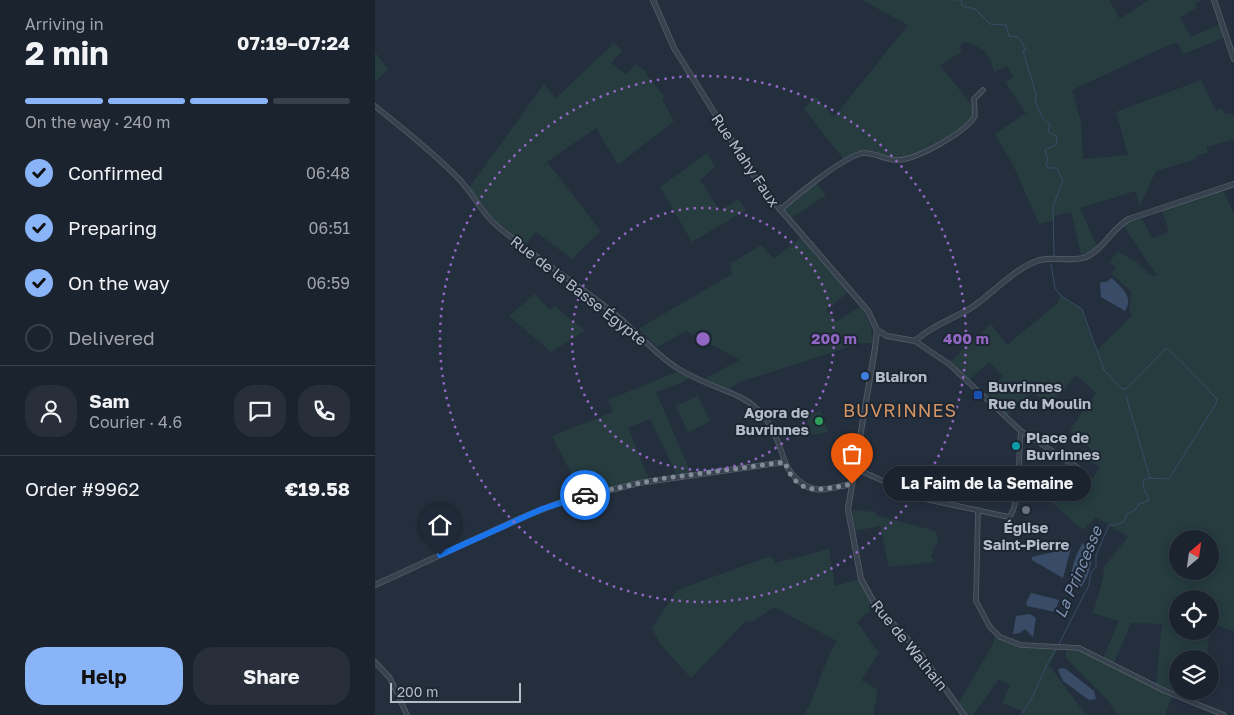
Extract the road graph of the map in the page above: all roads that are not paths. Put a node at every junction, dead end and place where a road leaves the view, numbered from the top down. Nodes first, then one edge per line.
1 (653, 0) edge
2 (1214, 0) edge
3 (1234, 59) edge
4 (983, 90) dead end
5 (375, 106) edge
6 (1234, 184) edge
7 (780, 210) junction
8 (877, 330) junction
9 (915, 341) junction
10 (1021, 431) junction
11 (785, 462) junction
12 (1077, 468) dead end
13 (855, 469) junction
14 (852, 484) junction
15 (979, 510) junction
16 (375, 585) edge
17 (375, 662) edge
18 (407, 715) edge
19 (964, 715) edge
20 (1224, 715) edge

1 - 7 street, Rue Mahy Faux
2 - 3 street
4 - 7 street
5 - 11 street, Rue de la Basse Égypte
6 - 9 street
7 - 8 street, Rue Mahy Faux
8 - 9 street
8 - 13 street, Rue de Walhain
9 - 10 street
10 - 12 street
10 - 15 street
11 - 14 street
11 - 16 street
13 - 14 street, Rue de Walhain
13 - 15 street
14 - 19 street, Rue de Walhain
15 - 20 street
17 - 18 street

